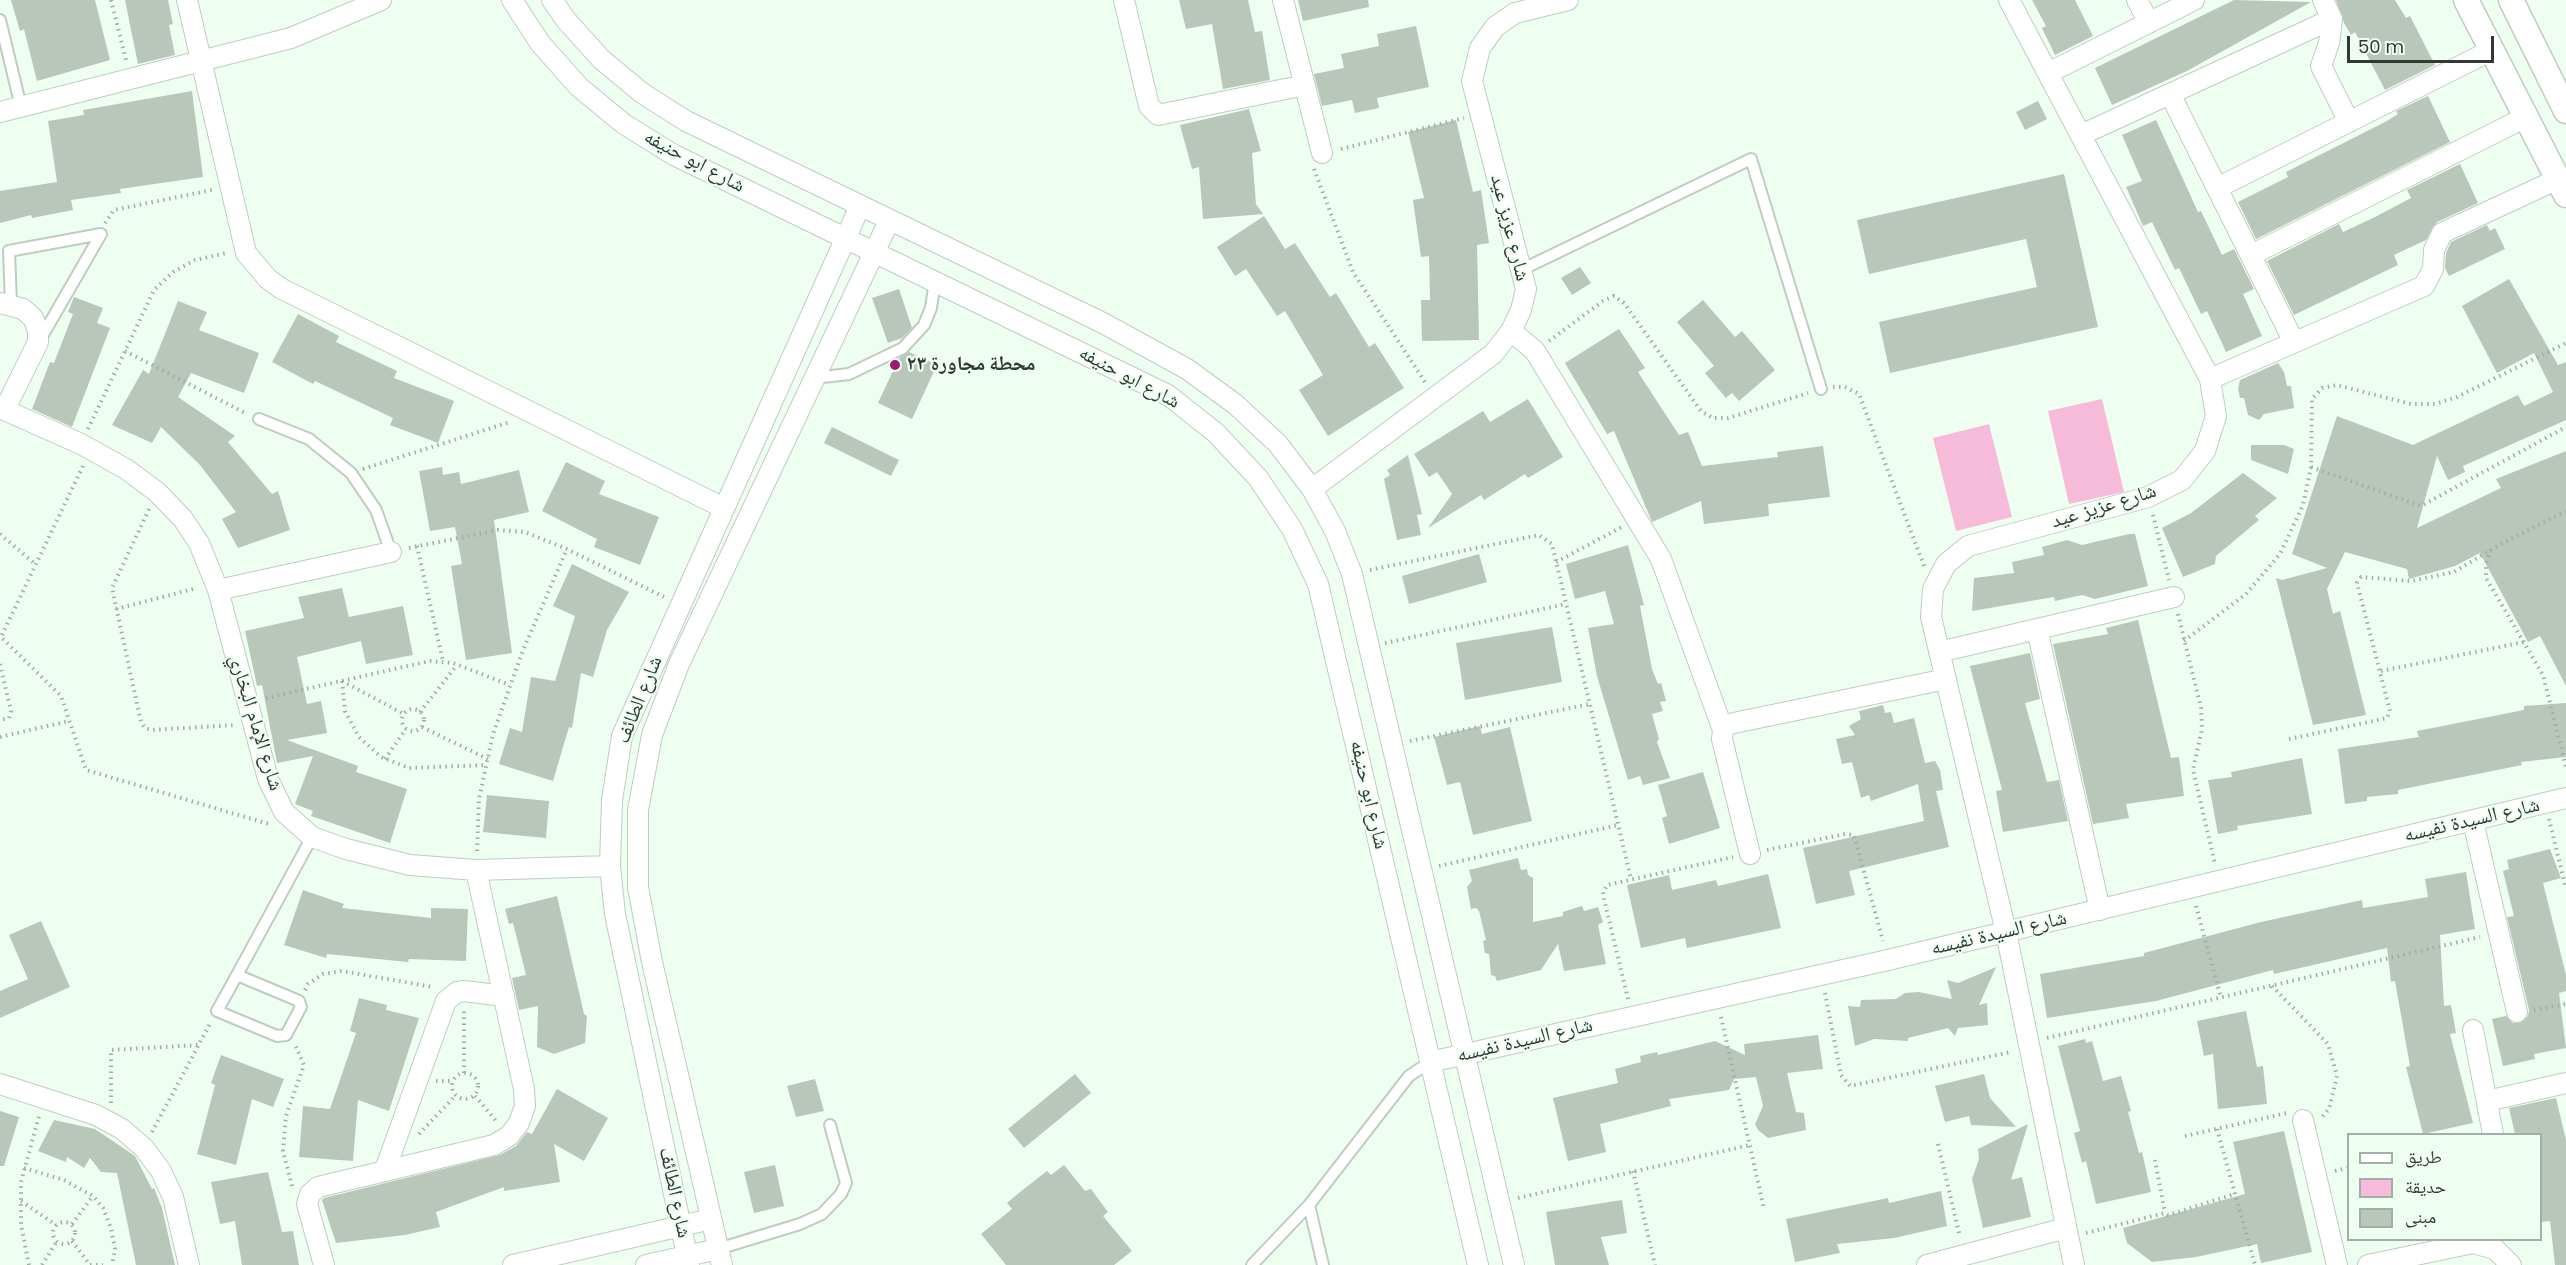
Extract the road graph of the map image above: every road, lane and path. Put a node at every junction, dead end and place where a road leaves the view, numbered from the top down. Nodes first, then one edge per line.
1 (111, 0) edge
2 (187, 0) edge
3 (381, 0) edge
4 (512, 0) edge
5 (552, 0) edge
6 (1124, 0) edge
7 (1283, 0) edge
8 (1567, 0) edge
9 (2009, 0) edge
10 (2137, 0) edge
11 (2194, 0) edge
12 (2323, 0) edge
13 (2466, 0) edge
14 (2511, 0) edge
15 (2332, 19) junction
16 (0, 20) edge
17 (2149, 22) junction
18 (2492, 50) junction
19 (200, 60) junction
20 (2543, 64) junction
21 (2048, 73) junction
22 (130, 79) junction
23 (2508, 83) junction
24 (1305, 85) junction
25 (2170, 94) junction
26 (21, 107) junction
27 (2566, 111) edge
28 (0, 112) edge
29 (1480, 115) junction
30 (2526, 117) junction
31 (2349, 122) junction
32 (2081, 135) junction
33 (1322, 153) junction
34 (230, 186) junction
35 (2562, 187) edge
36 (2217, 188) junction
37 (860, 206) junction
38 (889, 221) junction
39 (98, 233) junction
40 (846, 238) junction
41 (874, 251) junction
42 (246, 253) junction
43 (2251, 255) junction
44 (1521, 270) junction
45 (935, 281) junction
46 (6, 304) edge
47 (1511, 331) junction
48 (38, 342) junction
49 (2294, 342) junction
50 (2566, 344) edge
51 (125, 351) junction
52 (1535, 351) junction
53 (814, 378) junction
54 (2210, 379) junction
55 (1821, 389) junction
56 (1435, 397) junction
57 (2, 409) edge
58 (536, 414) junction
59 (259, 419) joint
60 (2566, 427) edge
61 (86, 447) junction
62 (2311, 467) junction
63 (351, 473) junction
64 (1312, 489) junction
65 (157, 492) junction
66 (2148, 496) junction
67 (724, 508) junction
68 (2566, 511) edge
69 (1636, 520) junction
70 (0, 534) edge
71 (417, 546) junction
72 (567, 549) junction
73 (2491, 550) junction
74 (391, 552) junction
75 (1556, 562) junction
76 (35, 564) junction
77 (1352, 574) junction
78 (216, 587) junction
79 (1933, 589) junction
80 (2174, 597) junction
81 (1566, 604) junction
82 (681, 605) junction
83 (116, 609) junction
84 (2037, 629) junction
85 (0, 635) edge
86 (2184, 641) junction
87 (2524, 642) junction
88 (1368, 646) junction
89 (1939, 652) junction
90 (443, 661) junction
91 (0, 664) edge
92 (457, 664) junction
93 (2381, 671) junction
94 (1946, 679) junction
95 (342, 681) junction
96 (510, 685) junction
97 (248, 702) junction
98 (1590, 704) junction
99 (420, 712) junction
100 (404, 714) junction
101 (0, 720) edge
102 (69, 721) junction
103 (253, 724) junction
104 (422, 727) junction
105 (406, 729) junction
106 (1723, 730) junction
107 (0, 737) edge
108 (2289, 739) dead end
109 (1392, 746) junction
110 (385, 759) junction
111 (488, 759) junction
112 (486, 765) junction
113 (2566, 767) edge
114 (2566, 798) edge
115 (2546, 803) junction
116 (2473, 821) junction
117 (1618, 825) junction
118 (278, 827) dead end
119 (312, 837) junction
120 (1750, 854) junction
121 (610, 866) junction
122 (476, 870) junction
123 (1421, 870) junction
124 (1631, 879) junction
125 (2219, 881) junction
126 (2192, 888) junction
127 (2566, 889) edge
128 (2100, 910) junction
129 (2006, 932) junction
130 (2499, 933) junction
131 (1888, 960) junction
132 (237, 975) junction
133 (1821, 975) junction
134 (2272, 986) junction
135 (461, 991) junction
136 (504, 996) junction
137 (1717, 998) junction
138 (2221, 998) junction
139 (299, 1001) junction
140 (218, 1011) junction
141 (2517, 1012) dead end
142 (1632, 1017) junction
143 (2473, 1030) dead end
144 (286, 1035) junction
145 (199, 1045) junction
146 (2029, 1046) junction
147 (1464, 1054) junction
148 (1431, 1062) junction
149 (464, 1073) junction
150 (2566, 1083) edge
151 (0, 1084) edge
152 (475, 1096) junction
153 (44, 1098) junction
154 (2487, 1101) junction
155 (108, 1121) junction
156 (830, 1125) dead end
157 (2305, 1127) junction
158 (2217, 1129) junction
159 (2493, 1133) edge
160 (509, 1136) junction
161 (2185, 1136) dead end
162 (1938, 1144) dead end
163 (1750, 1145) junction
164 (144, 1148) junction
165 (2155, 1160) dead end
166 (24, 1168) junction
167 (385, 1170) junction
168 (1633, 1172) junction
169 (2235, 1194) junction
170 (93, 1196) junction
171 (21, 1201) junction
172 (1499, 1202) junction
173 (1309, 1205) junction
174 (1764, 1209) dead end
175 (2165, 1213) junction
176 (310, 1215) junction
177 (711, 1219) junction
178 (71, 1224) junction
179 (56, 1226) junction
180 (681, 1226) junction
181 (57, 1241) junction
182 (72, 1241) junction
183 (2500, 1244) edge
184 (2072, 1250) edge
185 (1965, 1255) junction
186 (720, 1257) edge
187 (688, 1260) edge
188 (1933, 1264) edge
189 (29, 1265) edge
190 (42, 1265) edge
191 (90, 1265) edge
192 (104, 1265) edge
193 (112, 1265) edge
194 (189, 1265) edge
195 (324, 1265) edge
196 (513, 1265) edge
197 (646, 1265) edge
198 (1252, 1265) edge
199 (1323, 1265) edge
200 (1478, 1265) edge
201 (1514, 1265) edge
202 (1655, 1265) edge
203 (2255, 1265) edge
204 (2337, 1265) edge
205 (2368, 1265) edge
206 (2511, 1265) edge

1 - 22 path
2 - 19 street
3 - 19 street
4 - 40 street, شارع ابو حنيفه
5 - 37 street, شارع ابو حنيفه
6 - 24 street
7 - 24 street
8 - 29 street, شارع عزيز عيد
9 - 21 street, شارع عزيز عيد
10 - 17 street
11 - 17 street
12 - 15 street
13 - 18 street
14 - 20 street
15 - 25 street
15 - 31 street
16 - 26 lane
17 - 21 street
18 - 23 street
18 - 31 street
19 - 22 street
19 - 34 street
20 - 23 street
20 - 27 street
21 - 32 street, شارع عزيز عيد
22 - 26 street
23 - 30 street
24 - 33 street
25 - 32 street
25 - 36 street
26 - 28 street
29 - 33 path
29 - 44 street, شارع عزيز عيد
30 - 35 street
30 - 43 street
31 - 36 street
32 - 54 street, شارع عزيز عيد
33 - 56 path
34 - 39 path
34 - 42 street
35 - 49 street
36 - 43 street
37 - 38 street, شارع ابو حنيفه
37 - 40 street, شارع الطائف
38 - 41 street, شارع الطائف
38 - 64 street, شارع ابو حنيفه
39 - 46 lane
39 - 48 lane
40 - 41 street, شارع ابو حنيفه
40 - 67 street, شارع الطائف
41 - 45 street, شارع ابو حنيفه
41 - 53 street, شارع الطائف
42 - 51 path
42 - 58 street
43 - 49 street
44 - 47 street, شارع عزيز عيد
44 - 55 lane
45 - 53 lane
45 - 148 street, شارع ابو حنيفه
46 - 48 street
47 - 52 street
47 - 56 street, شارع عزيز عيد
48 - 57 street
49 - 54 street
50 - 62 path
51 - 59 path
51 - 61 path
52 - 55 path
52 - 69 street
53 - 177 street, شارع الطائف
54 - 66 street, شارع عزيز عيد
55 - 79 path
56 - 64 street, شارع عزيز عيد
57 - 61 street, شارع الإمام البخاري
58 - 63 path
58 - 67 street
59 - 63 lane
60 - 62 path
61 - 65 street, شارع الإمام البخاري
61 - 76 path
62 - 86 path
63 - 74 lane
64 - 77 street, شارع ابو حنيفه
65 - 78 street, شارع الإمام البخاري
65 - 83 path
66 - 79 street, شارع عزيز عيد
66 - 80 path
67 - 82 street, شارع الطائف
68 - 73 path
69 - 75 path
69 - 106 street
70 - 76 path
71 - 72 path
71 - 74 path
71 - 90 path
72 - 82 path
72 - 96 path
73 - 87 path
73 - 93 path
74 - 78 street
75 - 77 path
75 - 81 path
76 - 85 path
77 - 88 street, شارع ابو حنيفه
78 - 83 path
78 - 97 street, شارع الإمام البخاري
79 - 89 street, شارع عزيز عيد
80 - 84 street
80 - 86 path
81 - 88 path
81 - 98 path
82 - 121 street, شارع الطائف
83 - 103 path
84 - 89 street
84 - 128 street
85 - 102 path
86 - 125 path
87 - 93 path
87 - 113 path
88 - 109 street, شارع ابو حنيفه
89 - 94 street, شارع عزيز عيد
90 - 92 path
90 - 95 path
91 - 101 path
92 - 96 path
92 - 99 path
93 - 108 path
94 - 106 street
94 - 129 street, شارع عزيز عيد
95 - 97 path
95 - 100 path
95 - 110 path
96 - 111 path
97 - 103 street, شارع الإمام البخاري
98 - 109 path
98 - 117 path
99 - 100 path
99 - 104 path
100 - 105 path
102 - 107 path
102 - 118 path
103 - 119 street, شارع الإمام البخاري
104 - 105 path
104 - 111 path
105 - 110 path
106 - 120 street
109 - 123 street, شارع ابو حنيفه
110 - 112 path
111 - 112 path
112 - 122 path
114 - 115 street, شارع السيدة نفيسه
115 - 116 street, شارع السيدة نفيسه
115 - 127 path
116 - 125 street, شارع السيدة نفيسه
116 - 130 street
117 - 123 path
117 - 124 path
119 - 122 street, شارع الإمام البخاري
119 - 132 lane
120 - 124 path
120 - 131 path
121 - 122 street, شارع الإمام البخاري
121 - 180 street, شارع الطائف
122 - 136 street
123 - 147 street, شارع ابو حنيفه
124 - 142 path
125 - 126 street, شارع السيدة نفيسه
126 - 128 street, شارع السيدة نفيسه
126 - 138 path
128 - 129 street, شارع السيدة نفيسه
129 - 131 street, شارع السيدة نفيسه
129 - 146 street, شارع عزيز عيد
130 - 134 path
130 - 141 street
131 - 133 street, شارع السيدة نفيسه
132 - 139 lane
132 - 140 lane
133 - 137 street, شارع السيدة نفيسه
133 - 146 path
134 - 138 path
134 - 157 path
135 - 136 street
135 - 139 path
135 - 149 path
135 - 167 street
136 - 160 street
137 - 142 street, شارع السيدة نفيسه
137 - 163 path
138 - 146 path
139 - 144 lane
140 - 144 lane
140 - 145 path
142 - 147 street, شارع السيدة نفيسه
143 - 154 street
144 - 176 path
145 - 155 path
145 - 164 path
146 - 184 street, شارع عزيز عيد
147 - 148 street, شارع السيدة نفيسه
147 - 172 street, شارع ابو حنيفه
148 - 173 lane
148 - 200 street, شارع ابو حنيفه
149 - 152 path
149 - 152 path
150 - 154 street
151 - 153 street
152 - 160 path
153 - 155 street
153 - 166 path
154 - 159 street
155 - 164 street
156 - 186 lane
157 - 158 path
157 - 204 street
158 - 161 path
158 - 169 path
160 - 167 street
162 - 185 path
163 - 168 path
163 - 174 path
164 - 194 street
165 - 175 path
166 - 170 path
166 - 171 path
167 - 176 street
168 - 172 path
168 - 202 path
169 - 175 path
169 - 203 path
170 - 178 path
170 - 193 path
171 - 179 path
171 - 189 path
172 - 201 street, شارع ابو حنيفه
173 - 198 lane
173 - 199 lane
175 - 184 path
176 - 195 street
177 - 180 street
177 - 186 street, شارع الطائف
178 - 179 path
178 - 182 path
179 - 181 path
180 - 187 street, شارع الطائف
180 - 196 street
181 - 182 path
181 - 190 path
182 - 191 path
183 - 205 street
183 - 206 street
184 - 185 street
185 - 188 street
186 - 187 street
187 - 197 street
191 - 192 path

